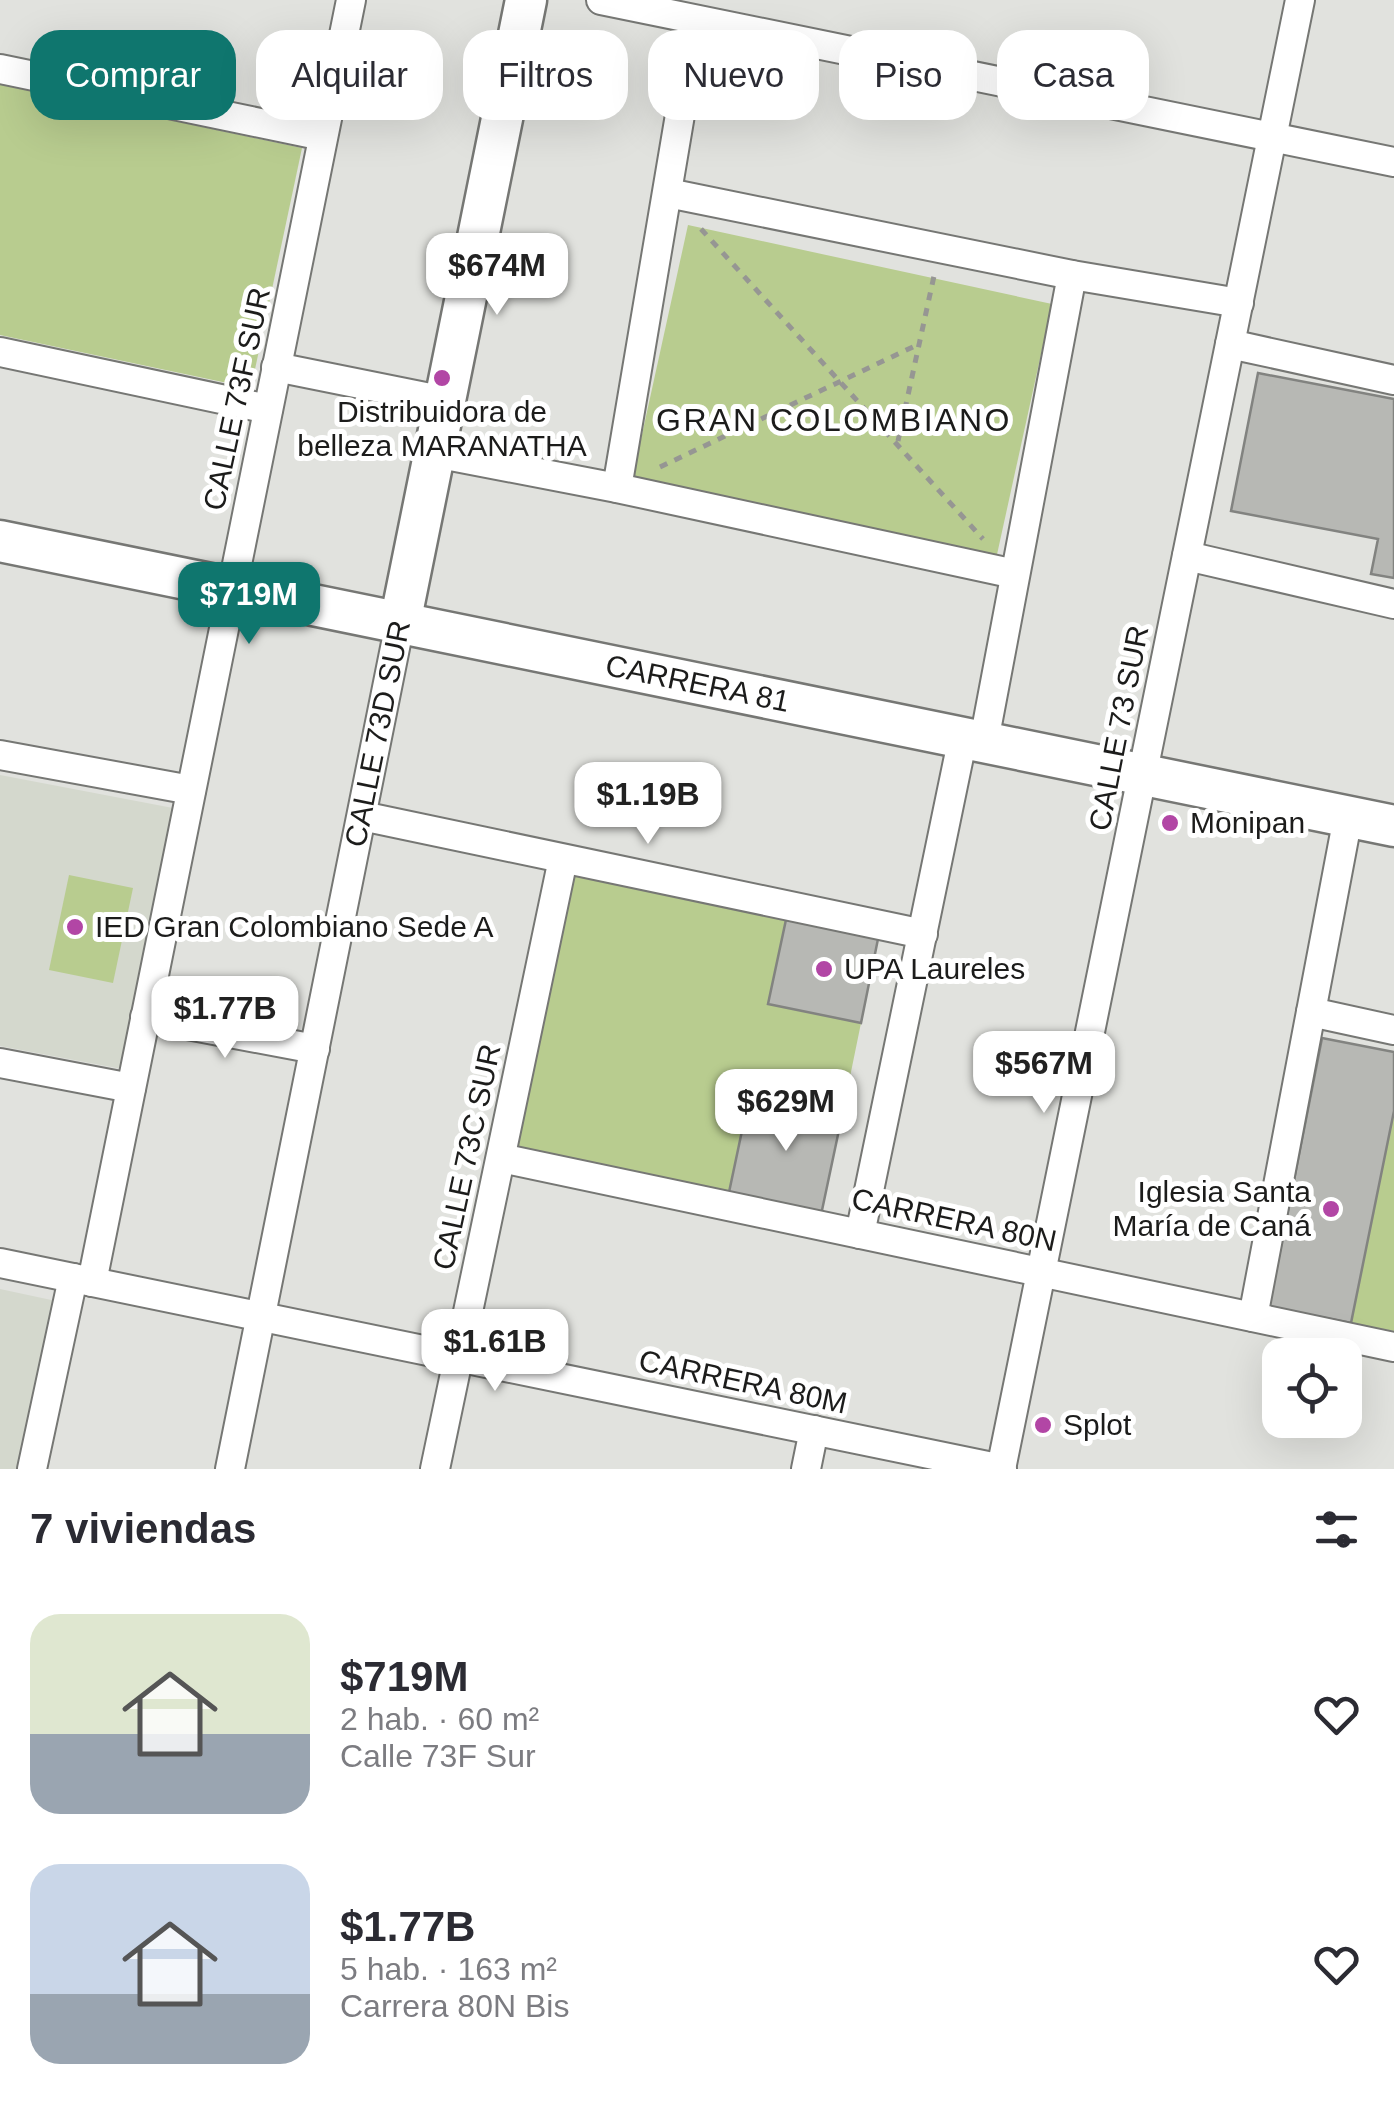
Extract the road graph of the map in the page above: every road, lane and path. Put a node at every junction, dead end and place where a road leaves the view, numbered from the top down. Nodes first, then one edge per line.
1 (351, 0) edge
2 (526, 0) edge
3 (601, 0) edge
4 (1300, 0) edge
5 (696, 20) junction
6 (0, 69) edge
7 (323, 136) junction
8 (1272, 138) junction
9 (1394, 162) edge
10 (668, 194) junction
11 (940, 249) junction
12 (1072, 276) junction
13 (1239, 304) junction
14 (919, 344) junction
15 (1230, 344) junction
16 (0, 352) edge
17 (276, 367) junction
18 (1394, 380) edge
19 (843, 382) junction
20 (445, 401) junction
21 (268, 409) junction
22 (898, 443) junction
23 (435, 454) junction
24 (617, 488) junction
25 (0, 541) edge
26 (1187, 556) junction
27 (1015, 574) junction
28 (232, 588) junction
29 (1394, 604) edge
30 (400, 623) junction
31 (973, 739) junction
32 (0, 754) edge
33 (1143, 774) junction
34 (191, 790) junction
35 (362, 816) junction
36 (1348, 816) junction
37 (1394, 826) edge
38 (563, 859) junction
39 (922, 934) junction
40 (1311, 1012) junction
41 (145, 1017) junction
42 (1394, 1030) edge
43 (315, 1049) junction
44 (0, 1062) edge
45 (131, 1088) junction
46 (500, 1158) junction
47 (860, 1234) junction
48 (0, 1263) edge
49 (1041, 1272) junction
50 (83, 1280) junction
51 (260, 1317) junction
52 (1253, 1317) junction
53 (1394, 1347) edge
54 (458, 1357) junction
55 (814, 1430) junction
56 (32, 1469) edge
57 (230, 1469) edge
58 (435, 1469) edge
59 (806, 1469) edge
60 (1001, 1469) edge

1 - 7 street, CALLE 73F SUR
2 - 20 street, CALLE 73D SUR
3 - 5 street
4 - 8 street, CALLE 73 SUR
5 - 8 street
5 - 10 street
6 - 7 street
7 - 17 street, CALLE 73F SUR
8 - 9 street
8 - 13 street, CALLE 73 SUR
10 - 11 street
10 - 19 path
10 - 24 street
11 - 12 street
11 - 14 path
12 - 13 street
12 - 27 street
13 - 15 street, CALLE 73 SUR
14 - 19 path
14 - 22 path
15 - 18 street
15 - 26 street, CALLE 73 SUR
16 - 21 street
17 - 20 street
17 - 21 street, CALLE 73F SUR
19 - 22 path
19 - 24 path
20 - 23 street, CALLE 73D SUR
21 - 28 street, CALLE 73F SUR
22 - 27 path
23 - 24 street
23 - 30 street, CALLE 73D SUR
24 - 27 street
25 - 28 street, CARRERA 81
26 - 29 street
26 - 33 street, CALLE 73 SUR
27 - 31 street
28 - 30 street, CARRERA 81
28 - 34 street, CALLE 73F SUR
30 - 31 street, CARRERA 81
30 - 35 street, CALLE 73D SUR
31 - 33 street, CARRERA 81
31 - 39 street
32 - 34 street
33 - 36 street, CARRERA 81
33 - 49 street, CALLE 73 SUR
34 - 41 street, CALLE 73F SUR
35 - 38 street
35 - 43 street, CALLE 73D SUR
36 - 37 street, CARRERA 81
36 - 40 street
38 - 39 street
38 - 46 street, CALLE 73C SUR
39 - 47 street
40 - 42 street
40 - 52 street
41 - 43 street
41 - 45 street, CALLE 73F SUR
43 - 51 street, CALLE 73D SUR
44 - 45 street
45 - 50 street, CALLE 73F SUR
46 - 47 street, CARRERA 80N
46 - 54 street, CALLE 73C SUR
47 - 49 street, CARRERA 80N
48 - 50 street, CARRERA 80M
49 - 52 street, CARRERA 80N
49 - 60 street, CALLE 73 SUR
50 - 51 street, CARRERA 80M
50 - 56 street, CALLE 73F SUR
51 - 54 street, CARRERA 80M
51 - 57 street, CALLE 73D SUR
52 - 53 street, CARRERA 80N
54 - 55 street, CARRERA 80M
54 - 58 street, CALLE 73C SUR
55 - 59 street
55 - 60 street, CARRERA 80M

